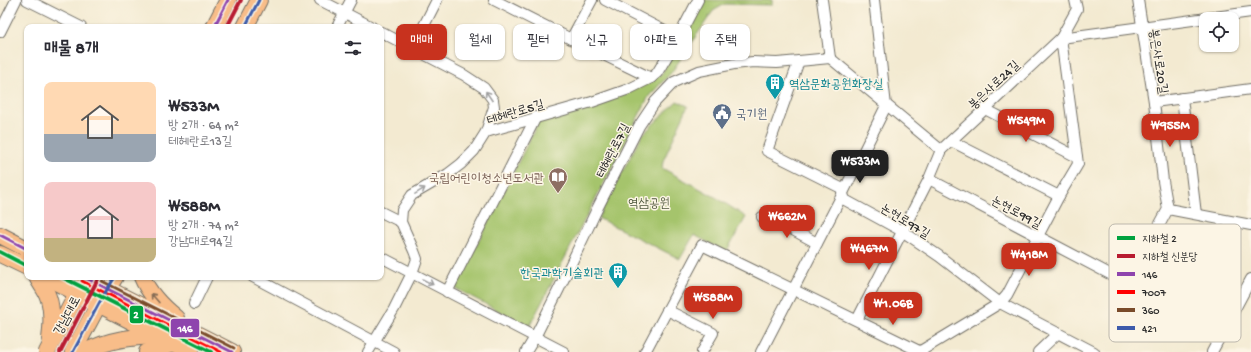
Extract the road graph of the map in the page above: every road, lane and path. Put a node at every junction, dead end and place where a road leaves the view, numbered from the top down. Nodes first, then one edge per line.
1 (16, 0) edge
2 (27, 0) edge
3 (228, 0) edge
4 (259, 0) edge
5 (320, 0) edge
6 (351, 0) edge
7 (437, 0) edge
8 (494, 0) edge
9 (592, 0) edge
10 (605, 0) edge
11 (698, 0) edge
12 (822, 0) edge
13 (874, 0) edge
14 (1075, 0) edge
15 (1138, 0) edge
16 (345, 12) junction
17 (1251, 12) edge
18 (75, 24) edge
19 (216, 24) edge
20 (247, 24) edge
21 (339, 24) edge
22 (367, 24) edge
23 (425, 24) edge
24 (651, 24) edge
25 (685, 24) edge
26 (1142, 26) junction
27 (0, 32) edge
28 (384, 34) edge
29 (1061, 38) junction
30 (396, 40) edge
31 (571, 40) junction
32 (830, 58) junction
33 (434, 60) edge
34 (665, 60) edge
35 (799, 61) junction
36 (651, 78) junction
37 (1251, 89) edge
38 (1182, 98) junction
39 (1154, 102) junction
40 (886, 106) junction
41 (985, 109) junction
42 (536, 117) junction
43 (486, 132) junction
44 (951, 141) junction
45 (941, 150) junction
46 (1077, 157) junction
47 (929, 179) junction
48 (842, 194) junction
49 (1059, 196) junction
50 (1168, 209) junction
51 (384, 214) edge
52 (1196, 214) junction
53 (762, 217) dead end
54 (401, 222) junction
55 (1160, 224) edge
56 (1251, 225) edge
57 (902, 231) junction
58 (0, 235) edge
59 (1038, 237) junction
60 (817, 243) junction
61 (24, 247) edge
62 (0, 254) edge
63 (384, 259) edge
64 (24, 266) edge
65 (412, 273) junction
66 (1109, 273) edge
67 (1251, 279) edge
68 (40, 280) edge
69 (51, 280) edge
70 (84, 280) edge
71 (98, 280) edge
72 (144, 280) edge
73 (206, 280) edge
74 (259, 280) edge
75 (111, 283) edge
76 (793, 290) junction
77 (447, 292) junction
78 (77, 294) junction
79 (1241, 298) edge
80 (1000, 303) junction
81 (194, 304) dead end
82 (98, 305) junction
83 (667, 310) junction
84 (128, 320) junction
85 (168, 320) junction
86 (857, 320) junction
87 (1058, 333) junction
88 (194, 334) junction
89 (535, 337) junction
90 (167, 340) junction
91 (374, 341) junction
92 (1217, 342) edge
93 (48, 350) edge
94 (919, 351) edge
95 (73, 352) edge
96 (84, 352) edge
97 (147, 352) edge
98 (191, 352) edge
99 (232, 352) edge
100 (368, 352) edge
101 (394, 352) edge
102 (526, 352) edge
103 (564, 352) edge
104 (645, 352) edge
105 (702, 352) edge
106 (761, 352) edge
107 (1038, 352) edge
108 (1094, 352) edge
109 (1212, 352) edge

1 - 27 street
2 - 18 street
3 - 19 main road
4 - 20 main road
5 - 16 street
6 - 16 street
7 - 23 street
8 - 31 street
9 - 31 street
10 - 24 street
11 - 25 street, 테헤란로5길
12 - 32 street
13 - 40 street
14 - 29 street, 봉은사로24길
15 - 26 street, 봉은사로20길
16 - 21 street
16 - 22 street
17 - 26 street
26 - 29 street
26 - 39 street, 봉은사로20길
28 - 30 street
29 - 41 street, 봉은사로24길
29 - 46 street
31 - 36 street
32 - 35 street
32 - 40 street
43 -> 33 street
34 - 36 street, 테헤란로5길
35 - 48 street, 논현로97길
35 - 89 street, 테헤란로7길
36 - 42 street, 테헤란로5길
37 - 38 street
38 - 39 street
38 - 52 street
39 - 50 street, 봉은사로20길
40 - 45 street
40 - 48 street
41 - 44 street, 봉은사로24길
41 - 46 street
42 - 43 street, 테헤란로5길
42 - 77 street
54 -> 43 street, 테헤란로5길
44 - 45 street, 봉은사로24길
44 - 49 street
45 - 47 street, 봉은사로24길
46 - 49 street
47 - 57 street, 봉은사로24길
47 - 59 street, 논현로99길
48 - 57 street, 논현로97길
48 - 60 street
49 - 59 street
50 - 52 street
50 - 55 street
51 - 54 street
52 - 56 street
53 - 60 street
54 - 65 street
57 - 80 street, 논현로97길
57 - 86 street, 봉은사로24길
58 - 61 main road
59 - 66 street, 논현로99길
59 - 80 street
60 - 76 street
62 - 64 main road
63 - 65 street
65 -> 77 street
65 - 91 street
67 - 79 street
68 - 93 main road
69 - 78 main road
70 - 78 main road, 강남대로
71 - 75 main road
88 -> 72 main road
73 - 81 street
74 - 91 street
75 - 82 main road, 강남대로
75 - 85 main road
76 - 83 street
76 - 86 street
76 - 106 street
77 - 89 street
78 - 82 main road
78 - 93 main road, 강남대로
80 - 87 street, 논현로97길
80 - 94 street
82 - 84 main road
82 - 95 main road, 강남대로
83 - 104 street
83 - 105 street
84 - 85 main road
84 - 90 main road
85 - 88 main road
86 - 94 street
87 - 107 street
87 - 108 street, 논현로97길
88 - 99 main road
89 - 102 street, 테헤란로7길
89 - 103 street
90 - 96 main road
90 - 97 main road
90 - 98 main road
91 - 100 street
91 - 101 street
92 - 109 street

